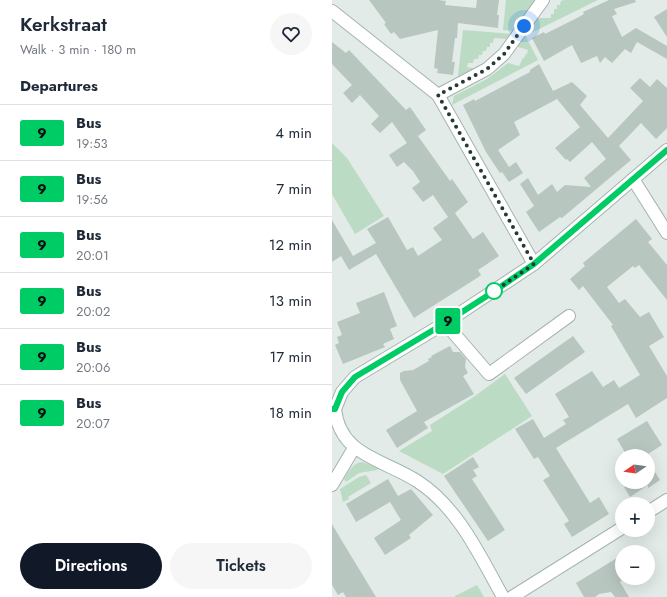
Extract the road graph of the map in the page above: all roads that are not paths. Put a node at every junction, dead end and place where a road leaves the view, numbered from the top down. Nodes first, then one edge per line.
1 (543, 0) edge
2 (332, 11) edge
3 (438, 95) junction
4 (667, 150) edge
5 (633, 179) junction
6 (667, 233) edge
7 (534, 264) junction
8 (569, 316) dead end
9 (445, 323) junction
10 (334, 409) edge
11 (354, 448) junction
12 (332, 485) edge
13 (667, 500) edge
14 (655, 508) edge
15 (615, 532) edge
16 (503, 597) edge
17 (512, 597) edge

1 - 3 street
2 - 3 street
3 - 7 street
4 - 5 street
5 - 6 street
5 - 7 street
7 - 9 street
8 - 9 street
9 - 10 street
10 - 11 street
11 - 12 street
11 - 16 street
13 - 14 street
15 - 17 street

